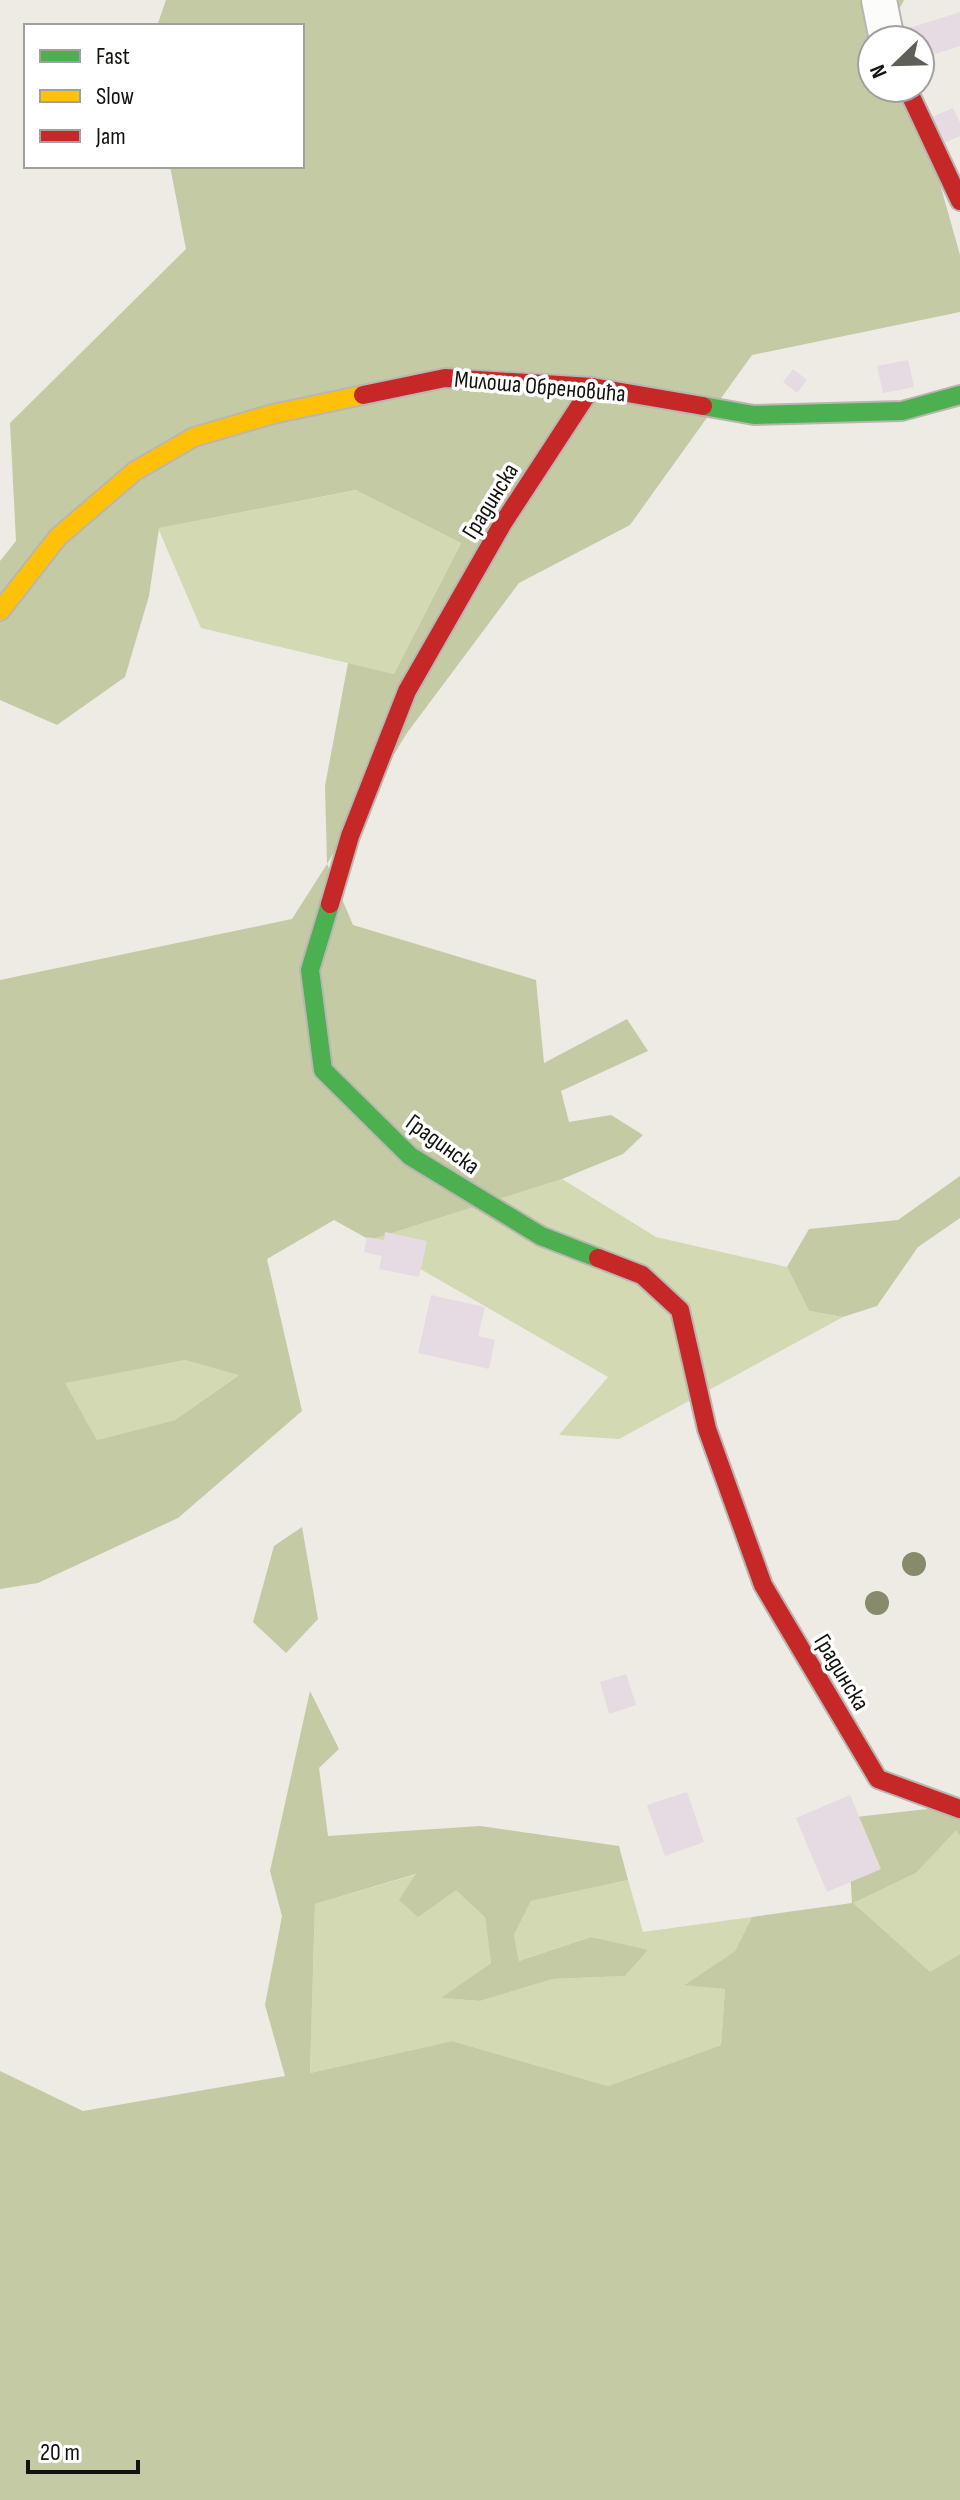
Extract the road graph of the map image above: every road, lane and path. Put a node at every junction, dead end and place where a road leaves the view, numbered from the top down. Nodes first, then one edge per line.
1 (879, 0) edge
2 (884, 24) edge
3 (915, 104) edge
4 (960, 201) edge
5 (592, 387) junction
6 (960, 395) edge
7 (0, 611) edge
8 (960, 1809) edge

1 - 2 street
3 - 4 street
5 - 6 street, Милоша Обреновића
5 - 7 street, Милоша Обреновића
5 - 8 street, Градинска

